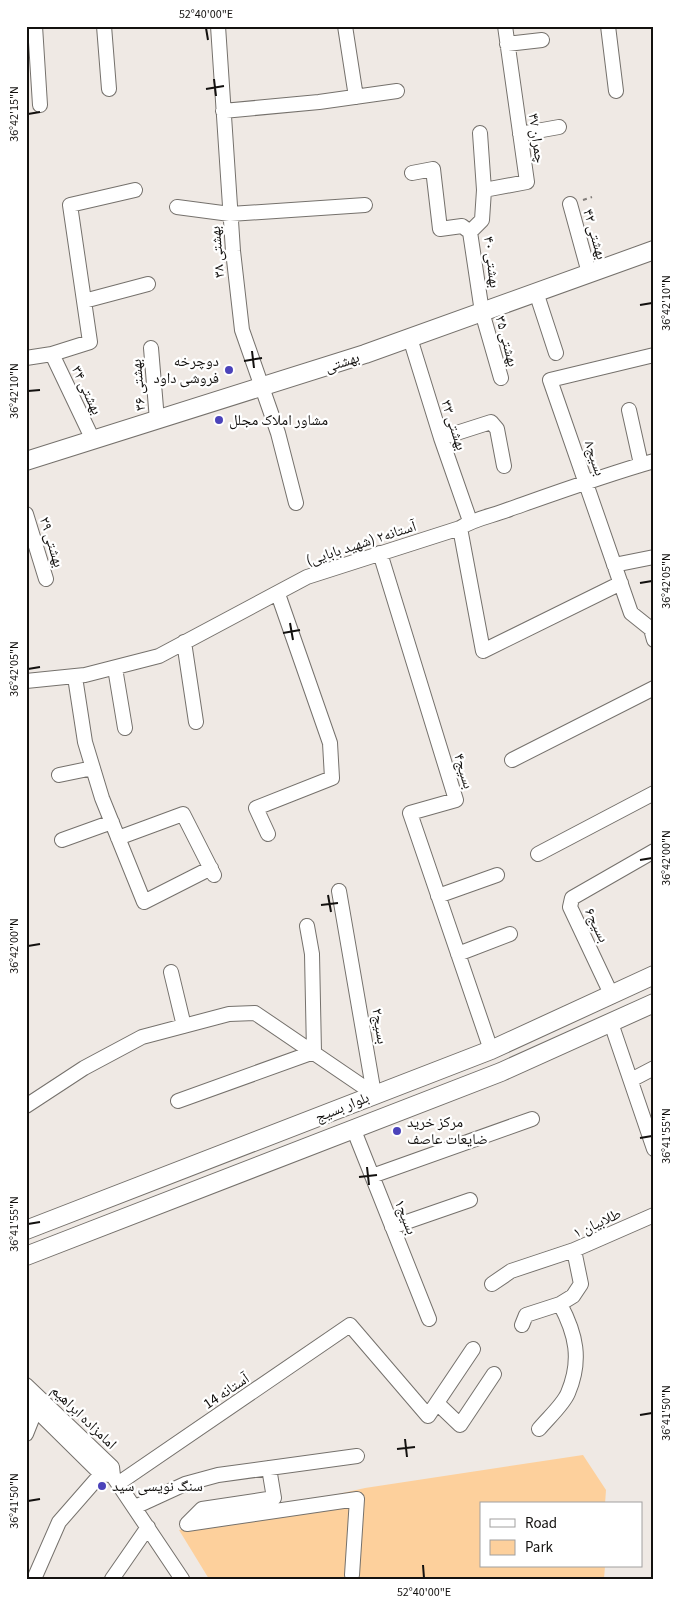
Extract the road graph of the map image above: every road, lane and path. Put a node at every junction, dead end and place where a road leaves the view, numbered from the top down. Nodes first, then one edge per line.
1 (35, 26) edge
2 (104, 26) edge
3 (218, 26) edge
4 (345, 26) edge
5 (504, 26) edge
6 (608, 26) edge
7 (542, 40) dead end
8 (507, 44) junction
9 (109, 89) dead end
10 (397, 91) dead end
11 (616, 91) dead end
12 (356, 97) junction
13 (40, 105) dead end
14 (223, 111) junction
15 (559, 127) dead end
16 (480, 133) dead end
17 (520, 134) junction
18 (412, 173) dead end
19 (135, 190) dead end
20 (484, 190) junction
21 (570, 204) dead end
22 (365, 206) dead end
23 (177, 207) dead end
24 (230, 214) junction
25 (470, 232) junction
26 (653, 252) edge
27 (589, 273) junction
28 (148, 284) dead end
29 (536, 292) junction
30 (84, 301) junction
31 (482, 312) junction
32 (410, 338) junction
33 (151, 348) dead end
34 (556, 353) dead end
35 (52, 354) junction
36 (654, 355) edge
37 (26, 358) edge
38 (500, 378) dead end
39 (263, 386) junction
40 (629, 410) dead end
41 (157, 420) junction
42 (441, 438) junction
43 (93, 440) junction
44 (26, 461) edge
45 (648, 462) edge
46 (504, 466) dead end
47 (586, 482) junction
48 (296, 503) dead end
49 (26, 514) edge
50 (465, 525) junction
51 (380, 553) junction
52 (654, 557) edge
53 (614, 565) junction
54 (46, 579) dead end
55 (620, 583) junction
56 (278, 594) junction
57 (654, 640) edge
58 (184, 642) junction
59 (115, 668) junction
60 (75, 677) junction
61 (26, 681) edge
62 (654, 688) edge
63 (196, 722) dead end
64 (125, 728) dead end
65 (512, 760) dead end
66 (93, 768) junction
67 (58, 775) dead end
68 (654, 793) edge
69 (112, 822) junction
70 (268, 834) dead end
71 (118, 838) junction
72 (62, 840) dead end
73 (654, 851) edge
74 (538, 854) dead end
75 (497, 875) dead end
76 (339, 891) dead end
77 (438, 896) junction
78 (307, 926) dead end
79 (510, 934) dead end
80 (458, 954) junction
81 (171, 972) dead end
82 (654, 975) edge
83 (612, 996) junction
84 (654, 1003) edge
85 (612, 1023) junction
86 (184, 1026) junction
87 (491, 1050) junction
88 (314, 1052) junction
89 (654, 1068) edge
90 (631, 1080) junction
91 (374, 1094) junction
92 (178, 1101) dead end
93 (26, 1106) edge
94 (649, 1117) edge
95 (532, 1119) dead end
96 (353, 1128) junction
97 (654, 1149) edge
98 (372, 1176) junction
99 (470, 1200) dead end
100 (654, 1215) edge
101 (392, 1227) junction
102 (26, 1230) edge
103 (574, 1250) junction
104 (26, 1256) edge
105 (492, 1284) dead end
106 (560, 1304) junction
107 (429, 1319) dead end
108 (522, 1326) dead end
109 (473, 1349) dead end
110 (494, 1374) dead end
111 (26, 1384) edge
112 (437, 1403) junction
113 (31, 1405) edge
114 (539, 1429) dead end
115 (26, 1434) edge
116 (357, 1456) dead end
117 (269, 1468) junction
118 (111, 1478) junction
119 (135, 1506) junction
120 (148, 1527) junction
121 (352, 1575) dead end
122 (34, 1579) edge
123 (112, 1579) edge
124 (182, 1579) edge

1 - 13 street
2 - 9 street
3 - 14 street, بهشتی ۳۸
4 - 12 street
5 - 8 street, چمران ۴۷
6 - 11 street
7 - 8 street
8 - 17 street, چمران ۴۷
10 - 12 street
12 - 14 street
14 - 24 street, بهشتی ۳۸
15 - 17 street
16 - 20 street
17 - 20 street, چمران ۴۷
18 - 25 street
19 - 30 street
20 - 25 street, بهشتی ۴۰
21 - 27 street, بهشتی ۴۲
22 - 24 street
23 - 24 street
24 - 39 street, بهشتی ۳۸
25 - 31 street, بهشتی ۴۰
26 - 27 main road, بهشتی
27 - 29 main road, بهشتی
28 - 30 street
29 - 31 main road, بهشتی
29 - 34 street
30 - 35 street
31 - 32 main road, بهشتی
31 - 38 street, بهشتی ۳۵
32 - 39 main road, بهشتی
32 - 42 street, بهشتی ۳۳
33 - 41 street, بهشتی ۳۶
35 - 37 street
35 - 43 street, بهشتی ۳۴
36 - 47 street, بسیج۸
39 - 41 main road, بهشتی
39 - 48 street, بهشتی ۳۸
40 - 45 street
41 - 43 main road, بهشتی
42 - 46 street
42 - 50 street, بهشتی ۳۳
43 - 44 main road, بهشتی
45 - 47 street, آستانه۲ (شهید بابایی)
47 - 50 street, آستانه۲ (شهید بابایی)
47 - 53 street, بسیج۸
49 - 54 street, بهشتی ۲۹
50 - 51 street, آستانه۲ (شهید بابایی)
50 - 55 street, بهشتی ۳۳
51 - 56 street, آستانه۲ (شهید بابایی)
51 - 77 street, بسیج۴
52 - 53 street
53 - 55 street, بسیج۸
55 - 57 street, بسیج۸
56 - 58 street, آستانه۲ (شهید بابایی)
56 - 70 street
58 - 59 street, آستانه۲ (شهید بابایی)
58 - 63 street
59 - 60 street, آستانه۲ (شهید بابایی)
59 - 64 street
60 - 61 street, آستانه۲ (شهید بابایی)
60 - 66 street
62 - 65 street
66 - 67 street
66 - 69 street
68 - 74 street
69 - 71 street
69 - 72 street
71 - 71 street
73 - 83 street, بسیج۶
75 - 77 street
76 - 91 street, بسیج۲
77 - 80 street, بسیج۴
78 - 88 street
79 - 80 street
80 - 87 street, بسیج۴
81 - 86 street
82 - 83 main road, بلوار بسیج
83 - 87 main road, بلوار بسیج
84 - 85 main road, بلوار بسیج
85 - 90 street
85 - 96 main road, بلوار بسیج
86 - 88 street
86 - 93 street
87 - 91 main road, بلوار بسیج
88 - 91 street
88 - 92 street
89 - 90 street
90 - 94 street
91 - 102 main road, بلوار بسیج
94 - 97 street
95 - 98 street
96 - 98 street, بسیج۱
96 - 104 main road, بلوار بسیج
98 - 101 street, بسیج۱
99 - 101 street
100 - 103 street, طلابیان ۱
101 - 107 street, بسیج۱
103 - 105 street
103 - 106 street, طلابیان ۱
106 - 108 street
106 - 114 street
109 - 112 street
110 - 112 street
111 - 118 street, امامزاده ابراهیم
112 - 118 street, آستانه 14
113 - 115 street
113 - 118 street, امامزاده ابراهیم
116 - 117 street
117 - 119 street
117 - 121 street
118 - 119 street, امامزاده ابراهیم
118 - 122 street, آستانه 14
119 - 120 street, امامزاده ابراهیم
120 - 123 street
120 - 124 street, امامزاده ابراهیم

